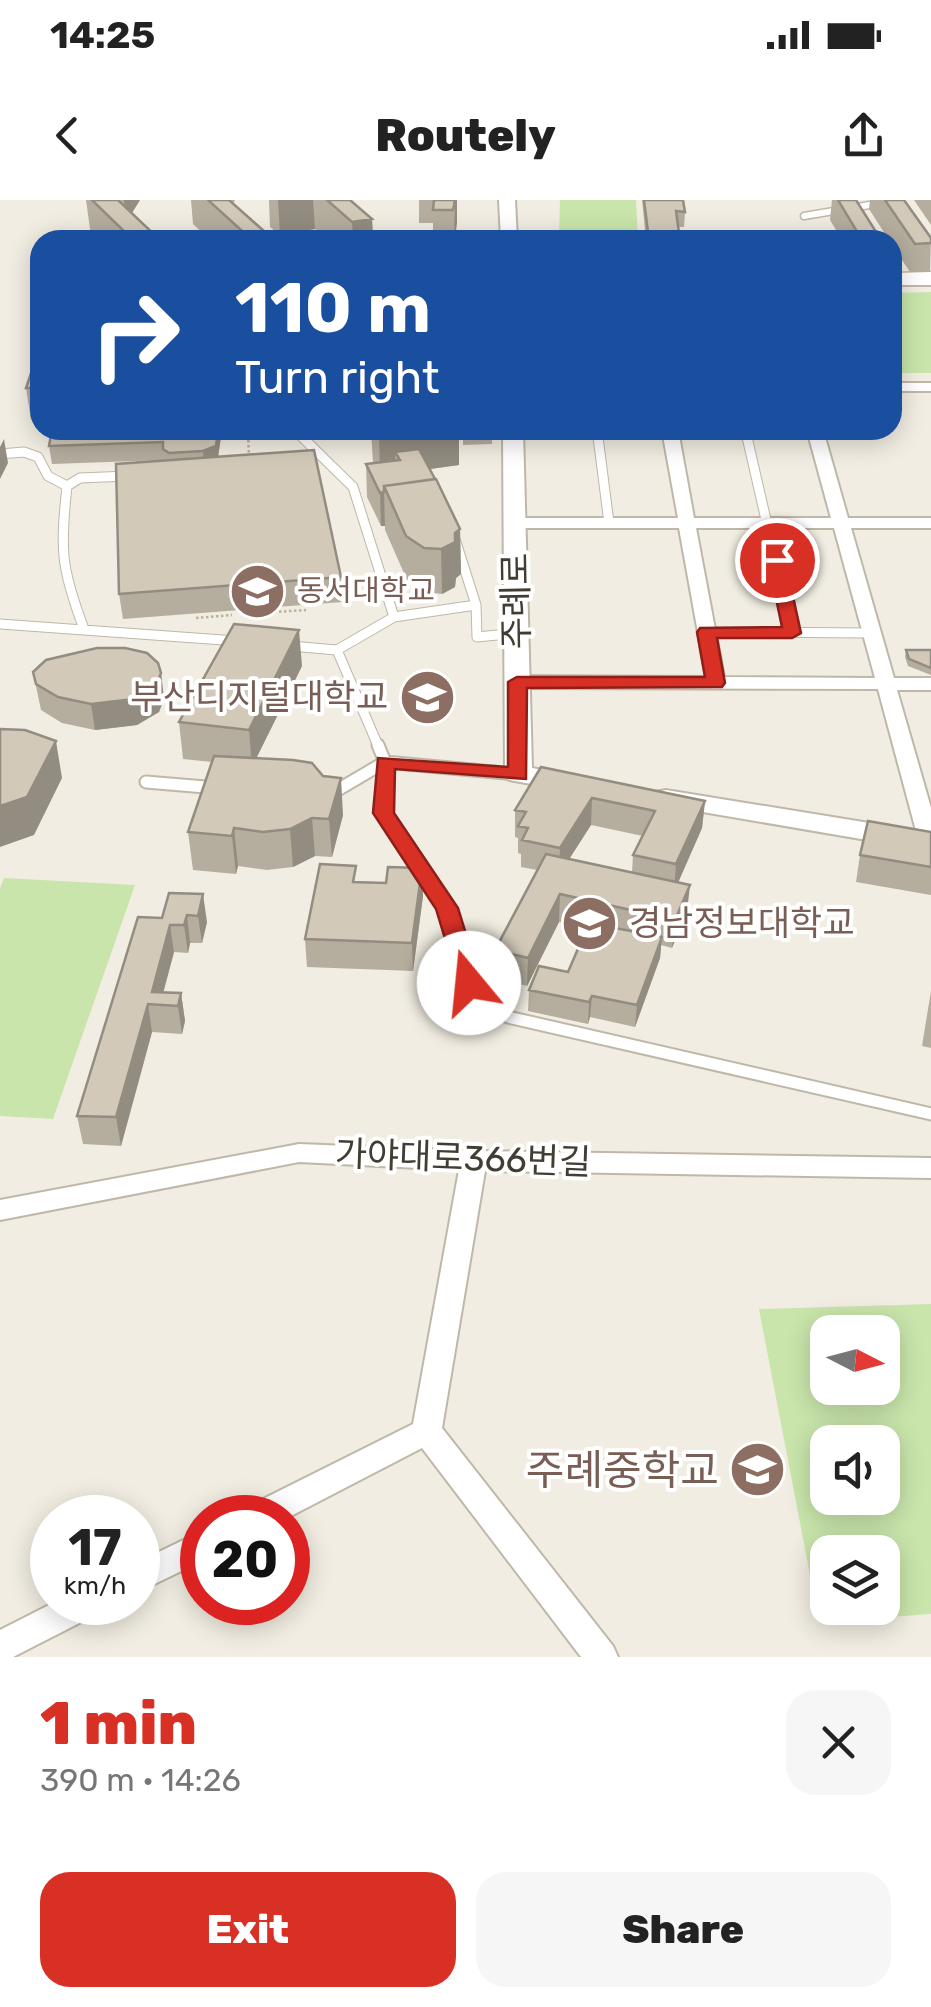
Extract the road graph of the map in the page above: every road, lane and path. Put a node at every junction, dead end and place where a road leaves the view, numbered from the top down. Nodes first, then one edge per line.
1 (507, 200) edge
2 (899, 200) edge
3 (804, 216) dead end
4 (508, 230) edge
5 (902, 276) edge
6 (931, 278) edge
7 (902, 280) edge
8 (902, 388) edge
9 (931, 388) edge
10 (249, 440) edge
11 (305, 440) edge
12 (513, 440) edge
13 (598, 440) edge
14 (672, 440) edge
15 (747, 440) edge
16 (818, 440) edge
17 (0, 454) edge
18 (324, 460) junction
19 (250, 464) edge
20 (310, 464) edge
21 (138, 476) edge
22 (67, 486) junction
23 (515, 523) junction
24 (609, 523) junction
25 (687, 523) junction
26 (769, 523) junction
27 (842, 523) junction
28 (931, 523) edge
29 (451, 525) edge
30 (476, 605) junction
31 (306, 610) dead end
32 (260, 613) dead end
33 (232, 615) dead end
34 (394, 617) junction
35 (196, 618) dead end
36 (0, 624) edge
37 (84, 629) junction
38 (706, 632) junction
39 (516, 633) junction
40 (792, 633) junction
41 (874, 634) junction
42 (240, 642) edge
43 (279, 645) edge
44 (338, 650) junction
45 (517, 682) junction
46 (716, 683) junction
47 (888, 684) junction
48 (931, 684) edge
49 (385, 762) junction
50 (519, 774) junction
51 (146, 782) dead end
52 (596, 787) edge
53 (232, 789) edge
54 (634, 793) edge
55 (306, 796) edge
56 (930, 842) edge
57 (931, 1114) edge
58 (474, 1161) junction
59 (931, 1168) edge
60 (0, 1210) edge
61 (427, 1431) junction
62 (301, 1495) edge
63 (43, 1625) edge
64 (0, 1647) edge
65 (601, 1657) edge

1 - 4 street
2 - 3 lane
5 - 6 lane
6 - 7 street
8 - 9 street
10 - 19 path
11 - 18 lane
12 - 23 street, 주례로
13 - 24 lane
14 - 25 street
15 - 26 lane
16 - 27 street
17 - 22 lane
18 - 20 lane
18 - 34 lane
21 - 22 lane
22 - 37 lane
23 - 24 street
23 - 39 street, 주례로
24 - 25 street
25 - 26 street
25 - 38 street
26 - 27 street
26 - 40 lane
27 - 28 street
27 - 41 street
29 - 30 lane
30 - 34 lane
30 - 39 lane
31 - 32 path
33 - 35 path
34 - 44 lane
36 - 37 lane
37 - 42 lane
38 - 40 lane
38 - 46 street
39 - 45 street, 주례로
40 - 41 lane
41 - 47 street
43 - 44 lane
44 - 49 lane
45 - 46 street
45 - 50 street, 주례로
46 - 47 street
47 - 48 street
47 - 56 street
49 - 50 lane
49 - 55 lane
49 - 57 lane
50 - 52 street
51 - 53 lane
54 - 56 street
58 - 59 street, 가야대로366번길
58 - 60 street, 가야대로366번길
58 - 61 street
61 - 62 street
61 - 65 street
63 - 64 street

